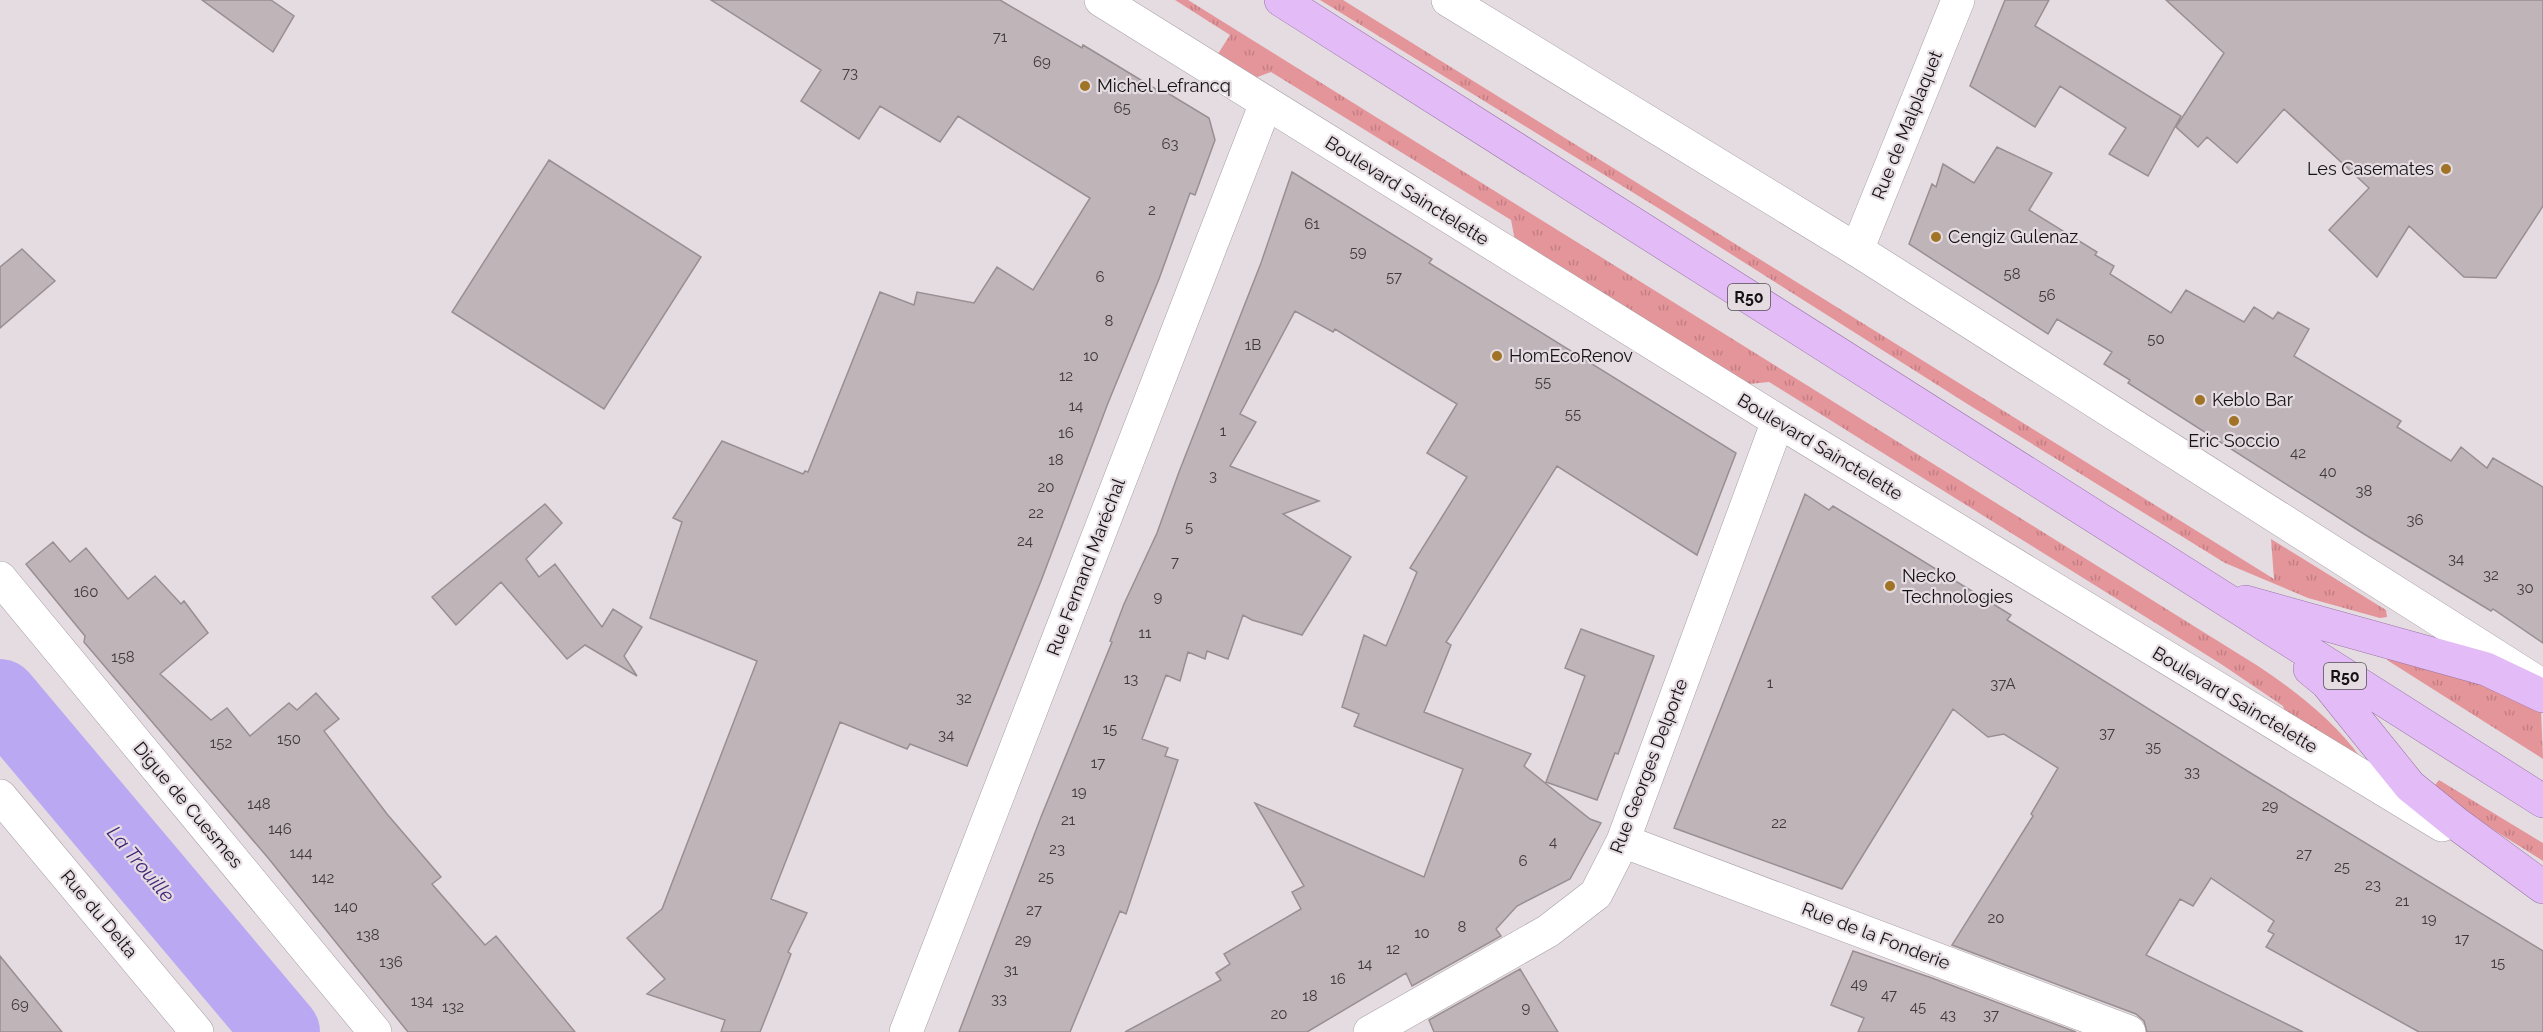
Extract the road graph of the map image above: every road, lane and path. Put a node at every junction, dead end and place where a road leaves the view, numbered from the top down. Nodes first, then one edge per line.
1 (1101, 0) edge
2 (1281, 0) edge
3 (1448, 0) edge
4 (1958, 0) edge
5 (1266, 103) junction
6 (1857, 250) junction
7 (1778, 421) junction
8 (0, 578) edge
9 (2217, 595) junction
10 (2543, 686) edge
11 (2543, 696) edge
12 (0, 796) edge
13 (2543, 801) edge
14 (1623, 841) junction
15 (2543, 887) edge
16 (197, 1032) edge
17 (375, 1032) edge
18 (906, 1032) edge
19 (1370, 1032) edge
20 (2129, 1032) edge

1 - 5 street, Boulevard Sainctelette
2 - 9 highway, R50
3 - 6 street
4 - 6 street, Rue de Malplaquet
5 - 7 street, Boulevard Sainctelette
5 - 18 street, Rue Fernand Maréchal
6 - 10 street
7 - 14 street, Rue Georges Delporte
7 - 15 street, Boulevard Sainctelette
8 - 17 street, Digue de Cuesmes
9 - 11 highway
9 - 13 highway, R50
9 - 15 highway
12 - 16 street, Rue du Delta
14 - 19 street, Rue Georges Delporte
14 - 20 street, Rue de la Fonderie

